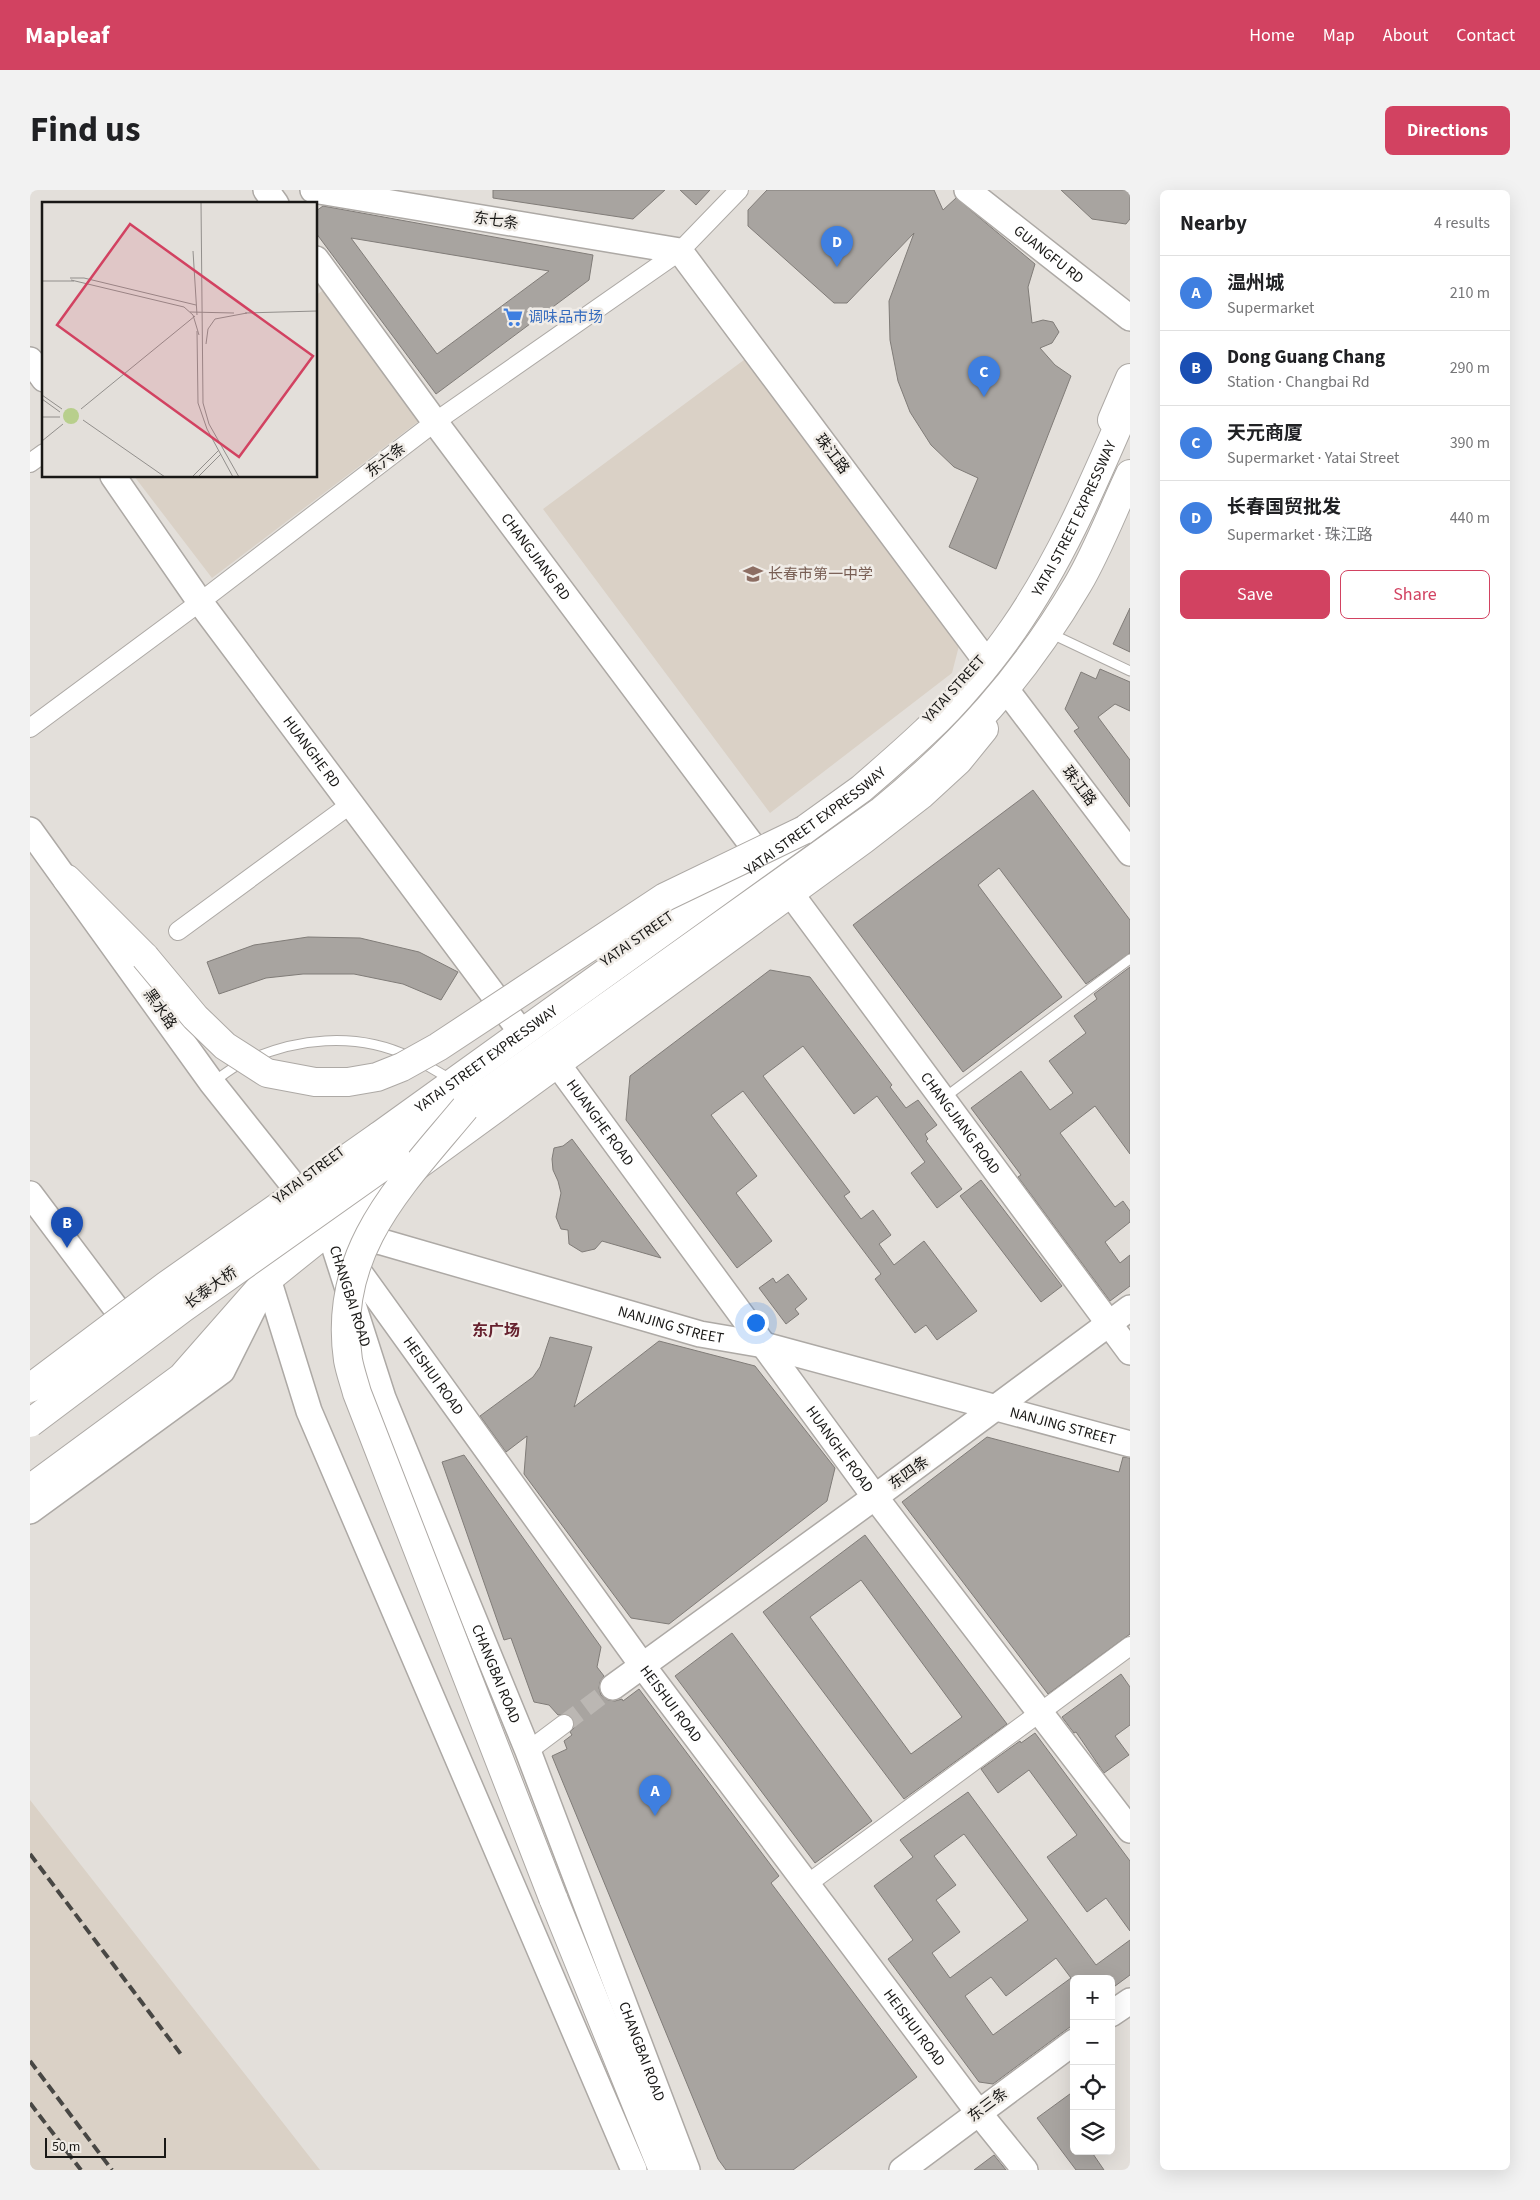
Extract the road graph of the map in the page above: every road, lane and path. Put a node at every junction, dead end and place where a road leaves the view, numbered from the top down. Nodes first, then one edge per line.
1 (266, 190) edge
2 (313, 190) edge
3 (318, 190) edge
4 (739, 190) edge
5 (967, 190) edge
6 (275, 202) edge
7 (680, 251) junction
8 (318, 262) edge
9 (1130, 318) edge
10 (30, 360) edge
11 (42, 376) edge
12 (1130, 378) edge
13 (1130, 399) edge
14 (435, 422) junction
15 (42, 454) edge
16 (30, 463) edge
17 (1130, 474) edge
18 (113, 478) edge
19 (1130, 490) edge
20 (200, 602) junction
21 (1056, 636) junction
22 (983, 657) junction
23 (1130, 671) edge
24 (1011, 696) junction
25 (30, 728) edge
26 (351, 804) junction
27 (30, 830) edge
28 (804, 830) junction
29 (758, 853) junction
30 (1130, 853) edge
31 (67, 879) junction
32 (791, 894) junction
33 (178, 931) dead end
34 (1130, 959) edge
35 (516, 1025) junction
36 (556, 1062) junction
37 (445, 1076) junction
38 (212, 1083) junction
39 (944, 1098) junction
40 (465, 1108) junction
41 (379, 1136) joint
42 (396, 1157) joint
43 (292, 1186) junction
44 (30, 1194) edge
45 (329, 1230) junction
46 (268, 1279) junction
47 (1130, 1308) edge
48 (118, 1311) junction
49 (1108, 1324) junction
50 (764, 1345) junction
51 (1130, 1352) edge
52 (30, 1376) edge
53 (30, 1388) edge
54 (30, 1403) edge
55 (996, 1409) junction
56 (30, 1424) edge
57 (1130, 1444) edge
58 (30, 1489) edge
59 (876, 1497) junction
60 (30, 1511) edge
61 (1130, 1646) edge
62 (642, 1665) junction
63 (612, 1686) tunnel mouth
64 (1041, 1712) junction
65 (564, 1724) tunnel mouth
66 (528, 1751) junction
67 (1130, 1830) edge
68 (806, 1885) junction
69 (1130, 2000) edge
70 (1115, 2011) edge
71 (1070, 2045) edge
72 (978, 2112) junction
73 (634, 2170) edge
74 (663, 2170) edge
75 (687, 2170) edge
76 (902, 2170) edge
77 (1025, 2170) edge

1 - 6 street
2 - 3 street, 东七条
3 - 7 street, 东七条
4 - 7 street, 东六条
5 - 9 street, GUANGFU RD
7 - 14 street, 东六条
7 - 22 street, 珠江路
8 - 14 street, CHANGJIANG RD
10 - 11 street
12 - 22 main road, YATAI STREET
13 - 28 main road, YATAI STREET EXPRESSWAY
14 - 20 street, 东六条
14 - 29 street, CHANGJIANG RD
15 - 16 street
17 - 40 main road, YATAI STREET EXPRESSWAY
18 - 20 street, HUANGHE RD
19 - 21 main road
20 - 25 street, 东六条
20 - 26 street, HUANGHE RD
21 - 23 lane
21 - 24 main road
22 - 29 main road, YATAI STREET
24 - 30 street, 珠江路
24 - 32 main road
26 - 33 street
26 - 35 street, HUANGHE RD
27 - 31 street, 黑水路
28 - 31 main road, bridge
28 - 41 main road, YATAI STREET EXPRESSWAY, bridge
29 - 35 main road, YATAI STREET
31 - 38 street, 黑水路
32 - 36 main road
32 - 39 street, CHANGJIANG ROAD
34 - 39 lane
35 - 37 main road, YATAI STREET
36 - 45 main road
36 - 50 street, HUANGHE ROAD
37 - 38 lane
37 - 43 main road, YATAI STREET
38 - 43 street, 黑水路
39 - 49 street, CHANGJIANG ROAD
40 - 42 main road, YATAI STREET EXPRESSWAY, bridge
40 - 74 main road, bridge
41 - 53 main road, 长泰大桥, bridge
42 - 56 main road, 长泰大桥, bridge
43 - 45 street, CHANGBAI ROAD
43 - 48 street
43 - 54 main road, YATAI STREET
44 - 48 street
45 - 46 main road
45 - 50 street, NANJING STREET
45 - 62 street, HEISHUI ROAD
45 - 66 street, CHANGBAI ROAD
46 - 58 main road
46 - 60 street
46 - 73 street
47 - 49 street, 东四条
48 - 52 street
49 - 51 street, CHANGJIANG ROAD
49 - 55 street, 东四条
50 - 55 street, NANJING STREET
50 - 59 street, HUANGHE ROAD
55 - 57 street, NANJING STREET
55 - 59 street, 东四条
59 - 62 street, 东四条
59 - 64 street, HUANGHE ROAD
61 - 64 street
62 - 63 street, 东四条
62 - 68 street, HEISHUI ROAD
64 - 67 street, HUANGHE ROAD
64 - 68 street
65 - 66 street
66 - 75 street, CHANGBAI ROAD
68 - 72 street, HEISHUI ROAD
69 - 70 street
71 - 72 street, 东三条
72 - 76 street, 东三条
72 - 77 street, HEISHUI ROAD

